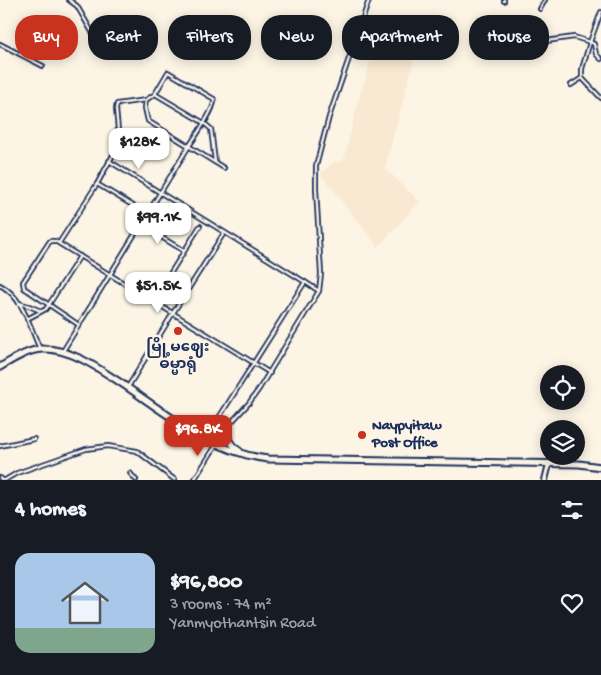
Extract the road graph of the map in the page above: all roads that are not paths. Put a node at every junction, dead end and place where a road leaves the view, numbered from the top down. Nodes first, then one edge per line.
1 (70, 0) edge
2 (369, 0) edge
3 (545, 0) edge
4 (540, 9) dead end
5 (601, 12) edge
6 (88, 25) edge
7 (549, 40) edge
8 (590, 42) junction
9 (0, 44) edge
10 (601, 60) edge
11 (43, 66) dead end
12 (582, 78) junction
13 (571, 85) dead end
14 (155, 94) junction
15 (601, 98) edge
16 (146, 100) junction
17 (204, 123) junction
18 (190, 146) junction
19 (109, 161) junction
20 (215, 162) junction
21 (224, 168) dead end
22 (97, 184) junction
23 (159, 193) junction
24 (146, 214) junction
25 (140, 224) junction
26 (200, 226) dead end
27 (224, 233) junction
28 (59, 243) junction
29 (184, 252) junction
30 (80, 256) junction
31 (110, 274) junction
32 (305, 282) junction
33 (0, 285) edge
34 (319, 291) junction
35 (153, 300) junction
36 (19, 303) junction
37 (49, 304) junction
38 (41, 311) junction
39 (173, 313) junction
40 (27, 318) junction
41 (79, 325) junction
42 (40, 349) junction
43 (62, 352) junction
44 (254, 364) junction
45 (0, 367) edge
46 (270, 373) junction
47 (128, 387) junction
48 (229, 425) junction
49 (206, 438) junction
50 (34, 439) dead end
51 (217, 444) junction
52 (0, 446) edge
53 (248, 456) junction
54 (540, 464) edge
55 (585, 464) edge
56 (549, 465) edge
57 (601, 467) edge
58 (130, 473) dead end
59 (0, 478) edge
60 (4, 480) edge
61 (136, 480) edge
62 (175, 480) edge
63 (194, 480) edge
64 (545, 480) edge

1 - 6 street
2 - 34 street
3 - 4 street
5 - 8 street
7 - 8 street
8 - 10 street
8 - 12 street
9 - 11 street
12 - 13 street
12 - 15 street
14 - 16 street
14 - 17 street
14 - 17 street
16 - 18 street
16 - 19 street
17 - 18 street
17 - 20 street
18 - 20 street
18 - 23 street
19 - 22 street
19 - 23 street
20 - 21 street
22 - 24 street
22 - 28 street
23 - 24 street
23 - 27 street
24 - 25 street
25 - 29 street
25 - 31 street
26 - 29 street
27 - 32 street
27 - 39 street
28 - 30 street
28 - 37 street
29 - 35 street
30 - 31 street
30 - 37 street
31 - 35 street
31 - 41 street
32 - 34 street
32 - 44 street
33 - 36 street
34 - 46 street
35 - 39 street
36 - 38 street
36 - 40 street
37 - 38 street
37 - 41 street
38 - 40 street
39 - 44 street
39 - 47 street
40 - 42 street
41 - 43 street
42 - 43 highway
42 - 45 highway
43 - 47 highway
44 - 46 street
44 - 49 street
46 - 48 street
47 - 49 highway
48 - 51 street
48 - 53 main road
49 - 51 highway
50 - 52 street
51 - 53 highway
51 - 63 street
53 - 54 highway
55 - 57 highway
56 - 64 main road
58 - 61 street
59 - 60 street
60 - 62 street

